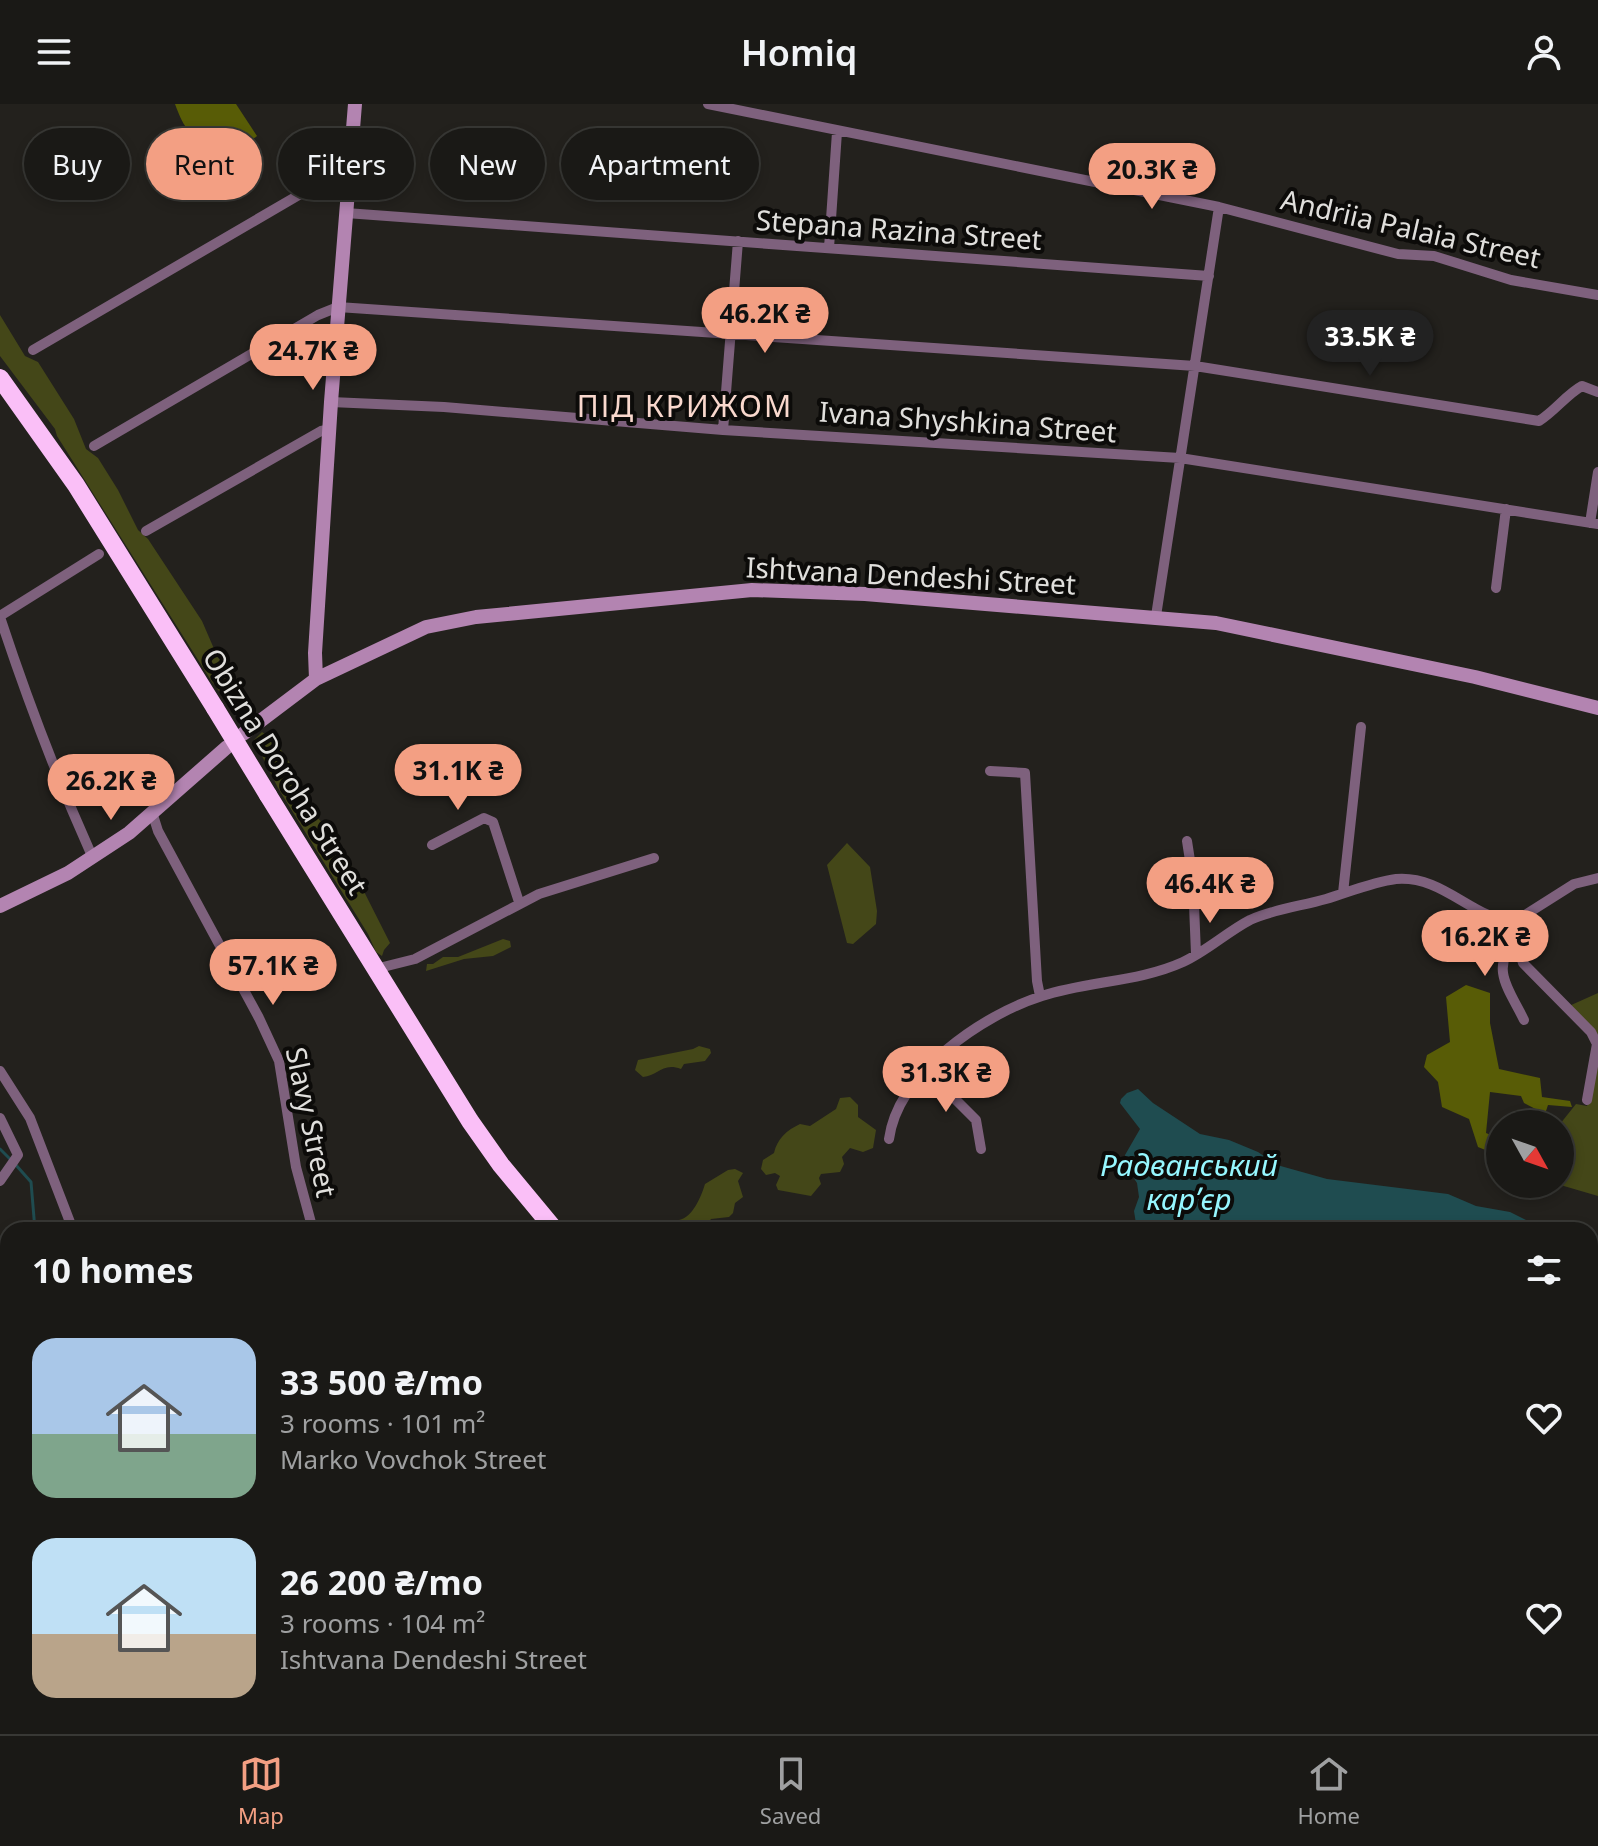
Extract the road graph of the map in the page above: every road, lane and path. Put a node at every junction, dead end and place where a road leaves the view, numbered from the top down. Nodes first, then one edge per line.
1 (355, 104) edge
2 (708, 104) edge
3 (353, 128) edge
4 (837, 132) junction
5 (290, 200) edge
6 (347, 200) edge
7 (1219, 207) junction
8 (346, 213) junction
9 (738, 241) junction
10 (829, 248) junction
11 (1209, 276) junction
12 (1598, 295) edge
13 (338, 307) junction
14 (731, 336) junction
15 (33, 350) dead end
16 (1195, 366) junction
17 (0, 378) edge
18 (1598, 392) edge
19 (331, 402) junction
20 (331, 429) junction
21 (723, 430) junction
22 (94, 446) dead end
23 (1180, 458) junction
24 (1598, 472) edge
25 (1506, 509) junction
26 (1594, 524) edge
27 (146, 531) dead end
28 (99, 554) dead end
29 (1496, 588) dead end
30 (0, 616) edge
31 (1156, 616) junction
32 (316, 679) junction
33 (1598, 708) edge
34 (1361, 727) dead end
35 (243, 734) dead end
36 (227, 747) dead end
37 (990, 771) dead end
38 (152, 812) junction
39 (1187, 841) dead end
40 (432, 845) dead end
41 (92, 856) junction
42 (654, 858) dead end
43 (1598, 878) edge
44 (1343, 893) junction
45 (519, 902) junction
46 (0, 906) edge
47 (1514, 922) junction
48 (1516, 941) junction
49 (1196, 954) junction
50 (375, 969) junction
51 (1040, 996) junction
52 (1524, 1020) dead end
53 (926, 1070) junction
54 (0, 1071) edge
55 (1587, 1100) dead end
56 (0, 1118) edge
57 (889, 1139) dead end
58 (981, 1149) dead end
59 (1, 1177) edge
60 (70, 1222) edge
61 (311, 1222) edge
62 (548, 1222) edge

1 - 3 street
2 - 4 street, Andriia Palaia Street
4 - 7 street, Andriia Palaia Street
4 - 10 street
5 - 15 street
6 - 8 street
7 - 11 street
7 - 12 street, Andriia Palaia Street
8 - 9 street, Stepana Razina Street
8 - 13 street
9 - 10 street, Stepana Razina Street
9 - 14 street
10 - 11 street, Stepana Razina Street
11 - 16 street
13 - 14 street
13 - 19 street
13 - 22 street
14 - 16 street
14 - 21 street
16 - 18 street
16 - 23 street
17 - 50 highway, Obizna Doroha Street, bridge
19 - 20 street
19 - 21 street, Ivana Shyshkina Street
20 - 27 street
20 - 32 street
21 - 23 street, Ivana Shyshkina Street
23 - 25 street, Ivana Shyshkina Street
23 - 31 street
24 - 26 street
25 - 26 street, Ivana Shyshkina Street
25 - 29 street
28 - 30 street
30 - 41 street
31 - 32 street, Ishtvana Dendeshi Street
31 - 33 street, Ishtvana Dendeshi Street
32 - 35 street, Ishtvana Dendeshi Street
34 - 44 street
36 - 38 street
37 - 51 street
38 - 41 street
38 - 61 street, Slavy Street
39 - 49 street
40 - 45 street
41 - 46 street
42 - 45 street
43 - 47 street
44 - 47 street
44 - 49 street
45 - 50 street
47 - 48 street
48 - 52 street
48 - 55 street
49 - 51 street
50 - 62 highway, Obizna Doroha Street
51 - 53 street
53 - 57 street
53 - 58 street
54 - 60 street
56 - 59 street

